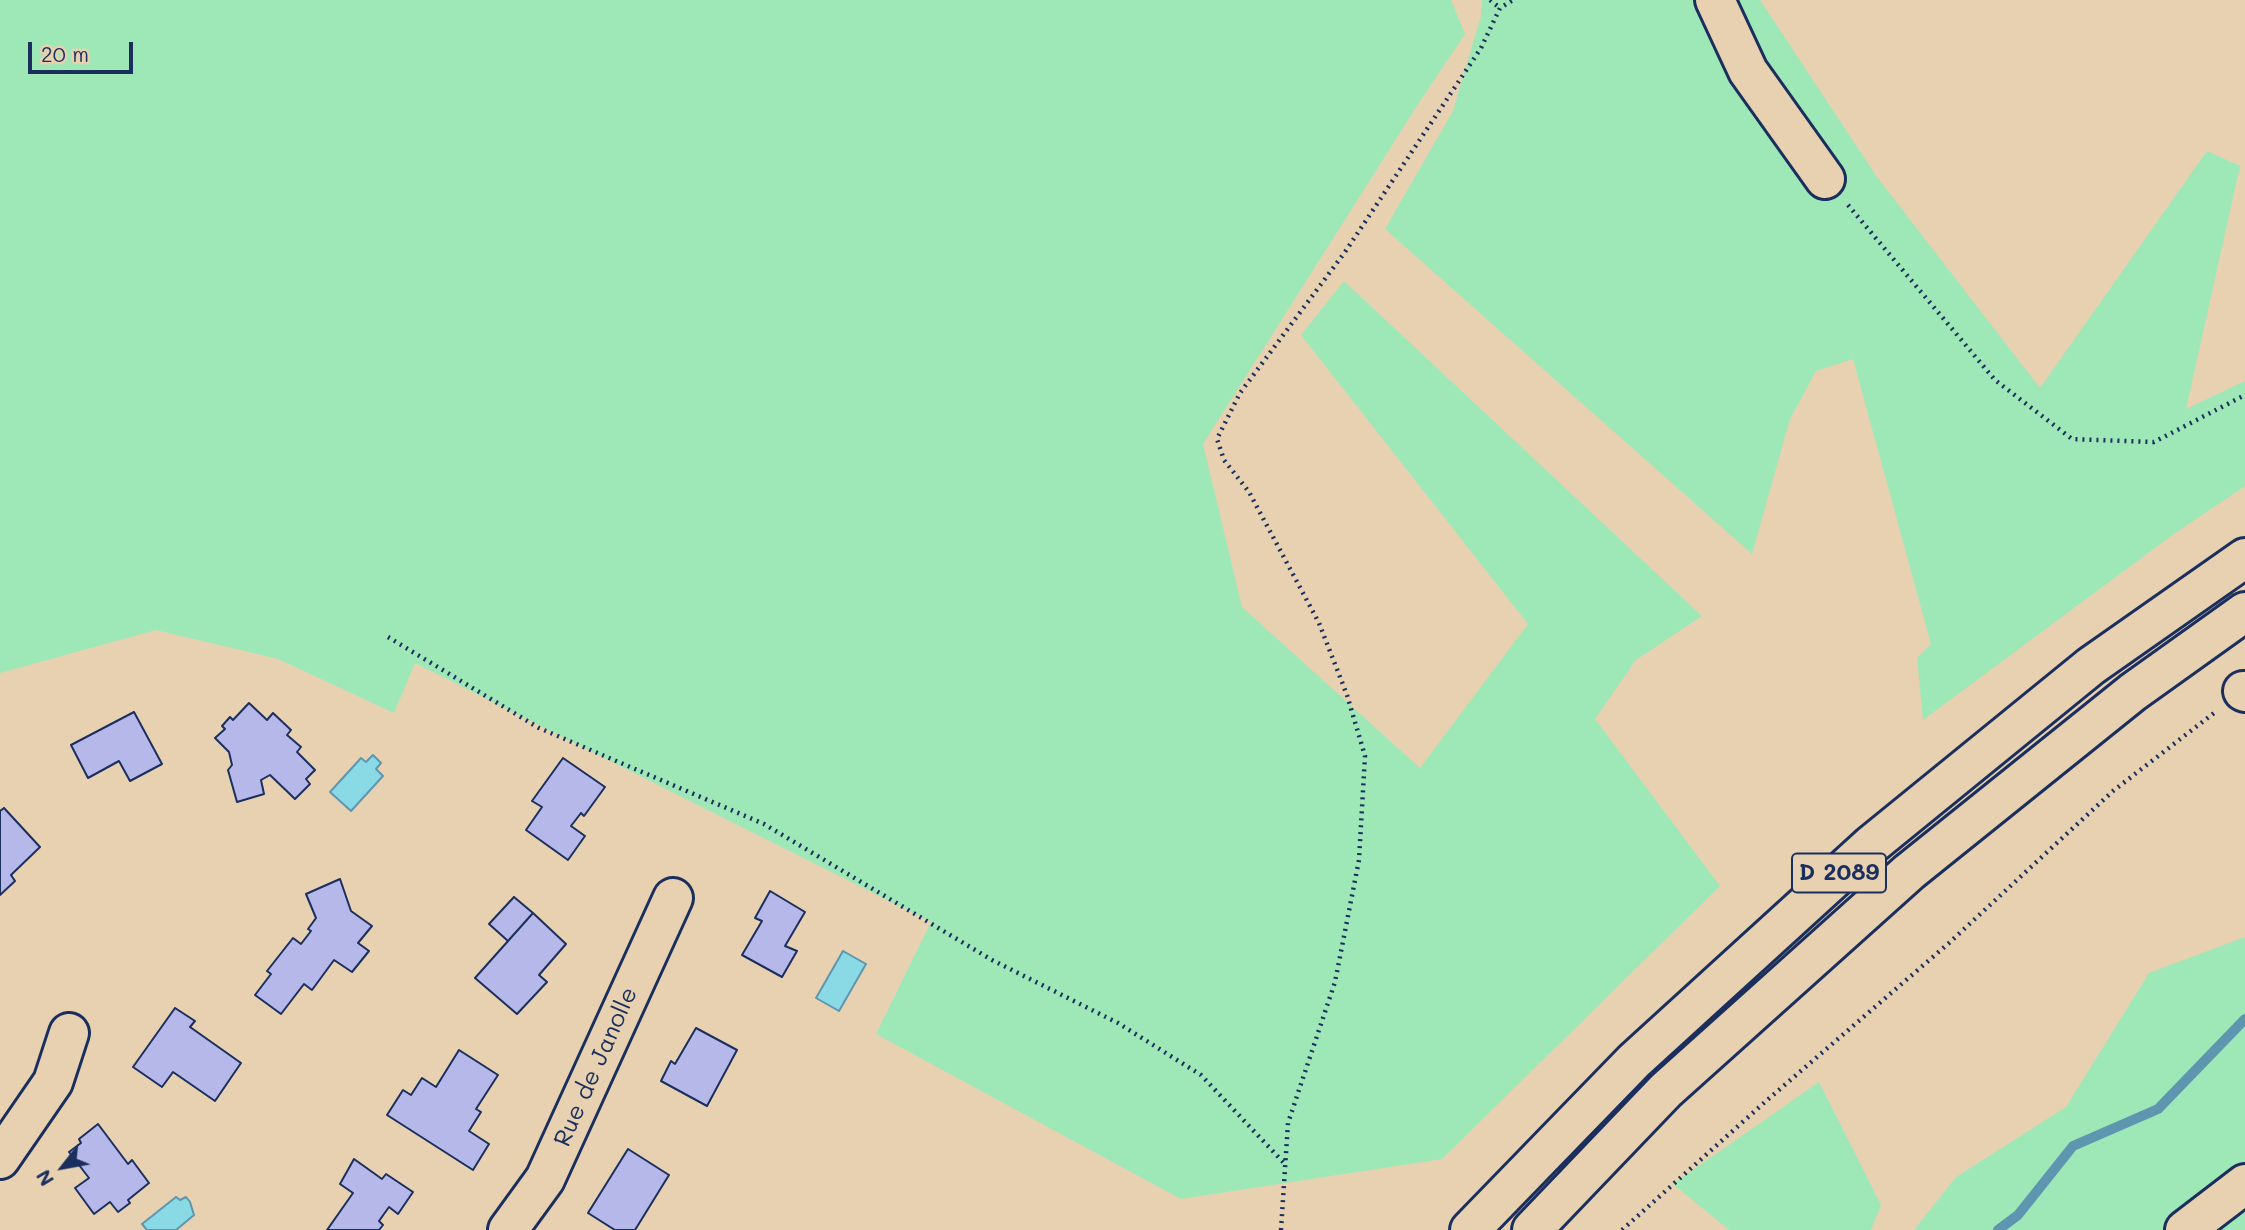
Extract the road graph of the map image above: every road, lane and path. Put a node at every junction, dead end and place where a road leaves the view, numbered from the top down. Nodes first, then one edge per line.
1 (1490, 0) edge
2 (1513, 0) edge
3 (1715, 0) edge
4 (1500, 8) junction
5 (1825, 179) joint
6 (2245, 395) edge
7 (2245, 558) edge
8 (2245, 612) edge
9 (388, 637) dead end
10 (2244, 691) edge
11 (673, 898) dead end
12 (69, 1033) dead end
13 (0, 1159) edge
14 (1285, 1163) junction
15 (2245, 1184) edge
16 (508, 1230) edge
17 (1282, 1230) edge
18 (1470, 1230) edge
19 (1532, 1230) edge
20 (1622, 1230) edge
21 (2185, 1230) edge

1 - 4 path
2 - 4 path
3 - 5 main road
4 - 14 path
5 - 6 path
7 - 18 main road, D 2089
8 - 19 main road, D 2089
9 - 14 path
10 - 20 path
11 - 16 main road, Rue de Janolle
12 - 13 main road
14 - 17 path
15 - 21 main road

